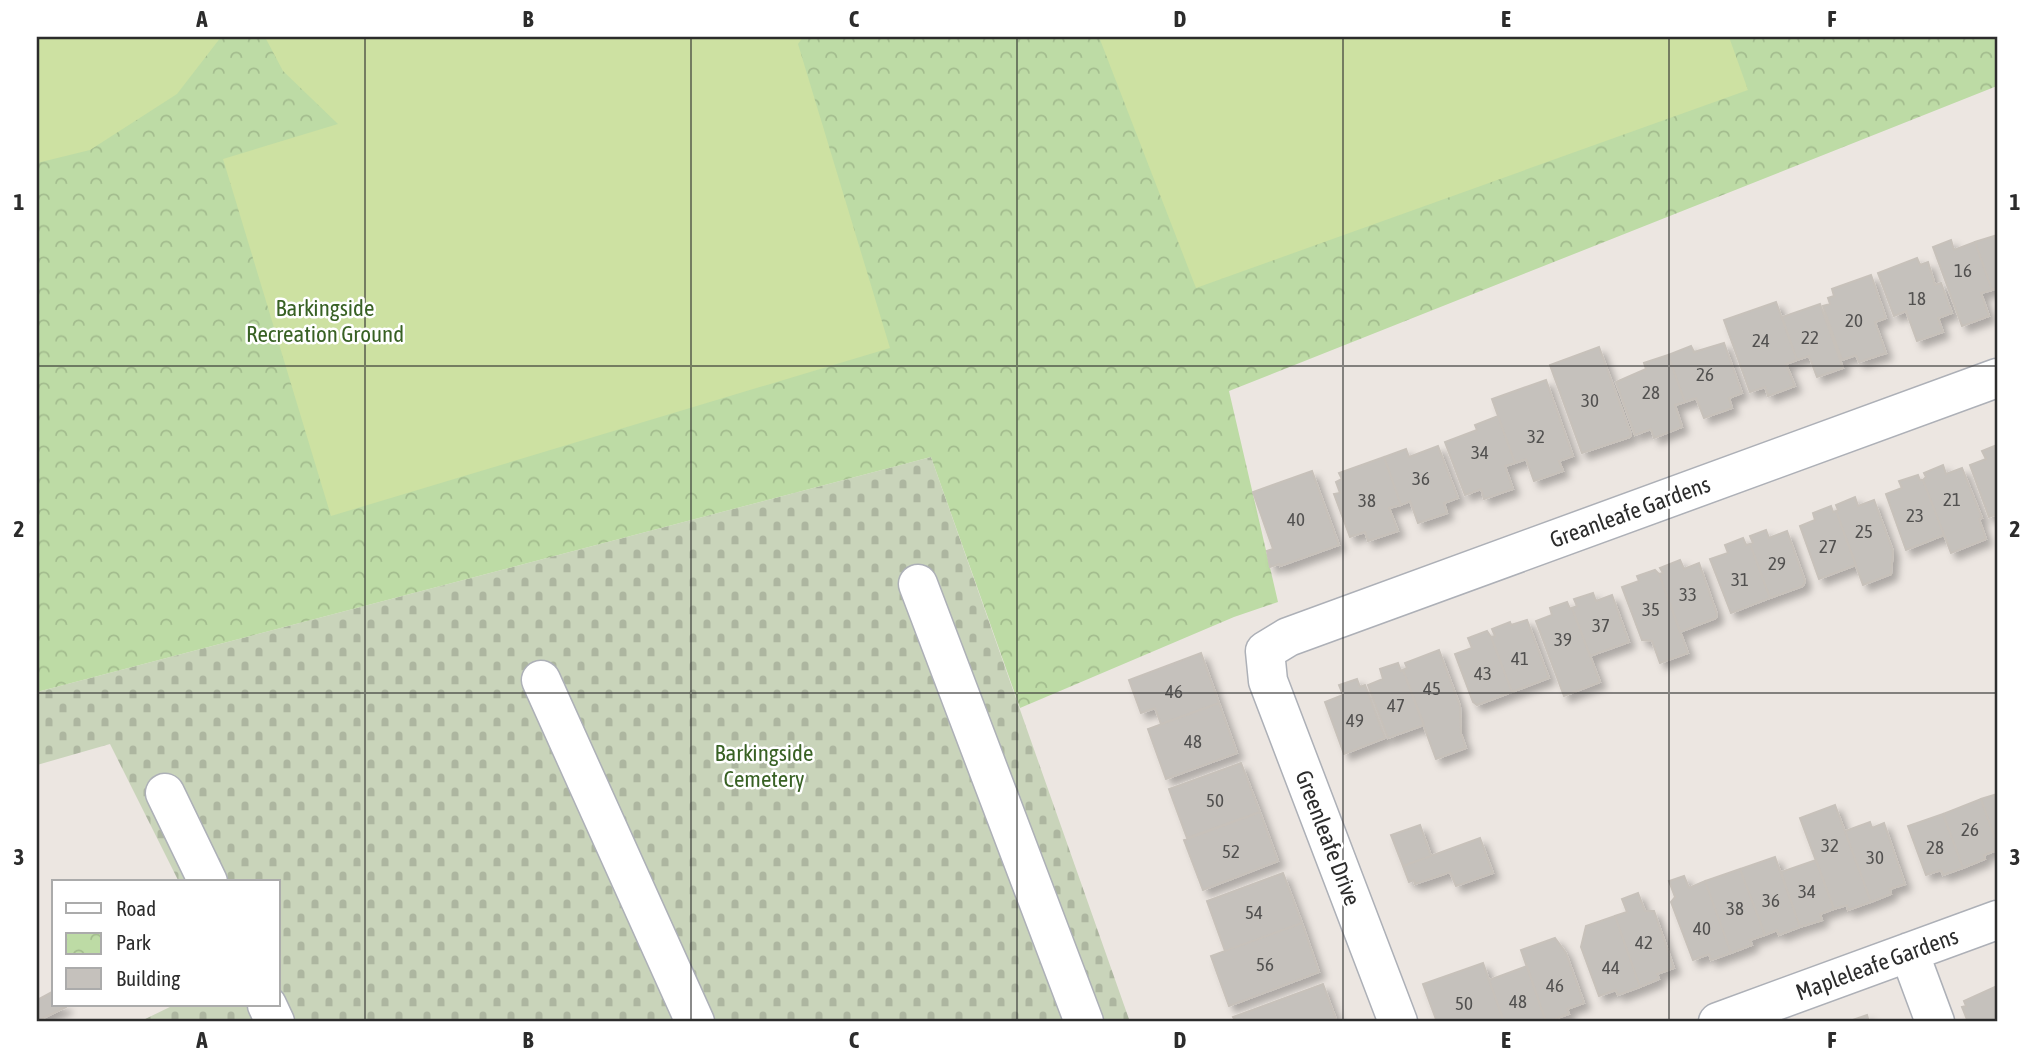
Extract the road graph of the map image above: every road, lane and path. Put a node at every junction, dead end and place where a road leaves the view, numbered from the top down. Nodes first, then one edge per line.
1 (1997, 378) edge
2 (918, 584) dead end
3 (1265, 651) joint
4 (541, 681) dead end
5 (165, 793) dead end
6 (207, 880) edge
7 (1997, 920) edge
8 (1909, 952) junction
9 (267, 1006) edge
10 (275, 1022) edge
11 (695, 1022) edge
12 (1084, 1022) edge
13 (1398, 1022) edge
14 (1718, 1022) edge
15 (1935, 1022) edge

1 - 3 street, Greanleafe Gardens
2 - 12 street
3 - 13 street, Greenleafe Drive
4 - 11 street
5 - 6 street
7 - 8 street, Mapleleafe Gardens
8 - 14 street, Mapleleafe Gardens
8 - 15 street
9 - 10 street

